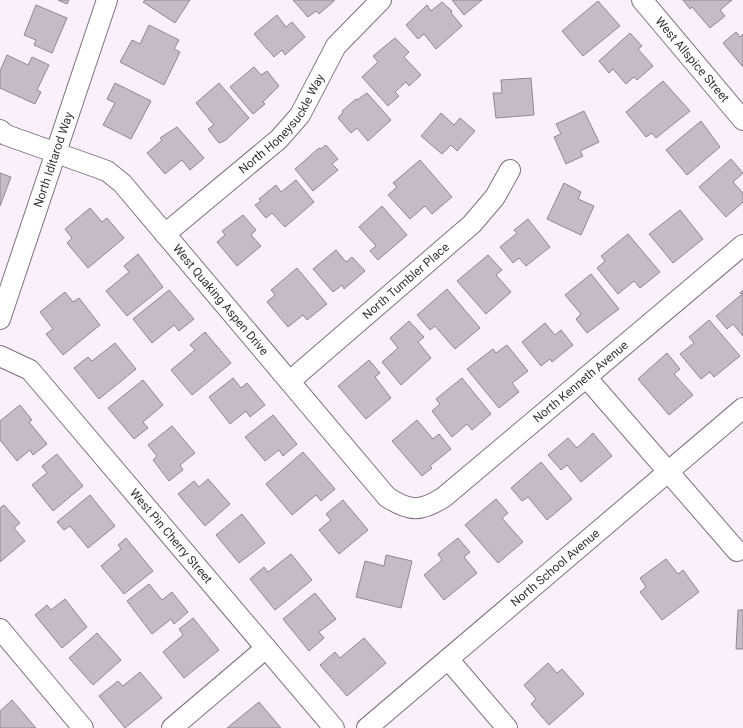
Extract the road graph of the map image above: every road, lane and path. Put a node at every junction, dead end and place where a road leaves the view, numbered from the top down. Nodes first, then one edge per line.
1 (107, 0) edge
2 (381, 0) edge
3 (642, 0) edge
4 (743, 120) edge
5 (0, 130) edge
6 (55, 152) junction
7 (510, 170) dead end
8 (165, 234) junction
9 (743, 245) edge
10 (0, 319) edge
11 (0, 356) edge
12 (586, 377) junction
13 (290, 381) junction
14 (743, 408) edge
15 (668, 472) junction
16 (414, 509) joint
17 (737, 552) dead end
18 (0, 629) edge
19 (266, 648) junction
20 (448, 659) junction
21 (82, 728) edge
22 (172, 728) edge
23 (334, 728) edge
24 (367, 728) edge
25 (507, 728) edge

1 - 6 street, North Iditarod Way
2 - 8 street, North Honeysuckle Way
3 - 4 street, West Allspice Street
5 - 6 street, West Quaking Aspen Drive
6 - 8 street, West Quaking Aspen Drive
6 - 10 street, North Iditarod Way
7 - 13 street, North Tumbler Place
8 - 13 street, West Quaking Aspen Drive
9 - 12 street, North Kenneth Avenue
11 - 19 street, West Pin Cherry Street
12 - 15 street
12 - 16 street, North Kenneth Avenue
13 - 16 street, West Quaking Aspen Drive
14 - 15 street, North School Avenue
15 - 17 street
15 - 20 street, North School Avenue
18 - 21 street
19 - 22 street
19 - 23 street, West Pin Cherry Street
20 - 24 street, North School Avenue
20 - 25 street

